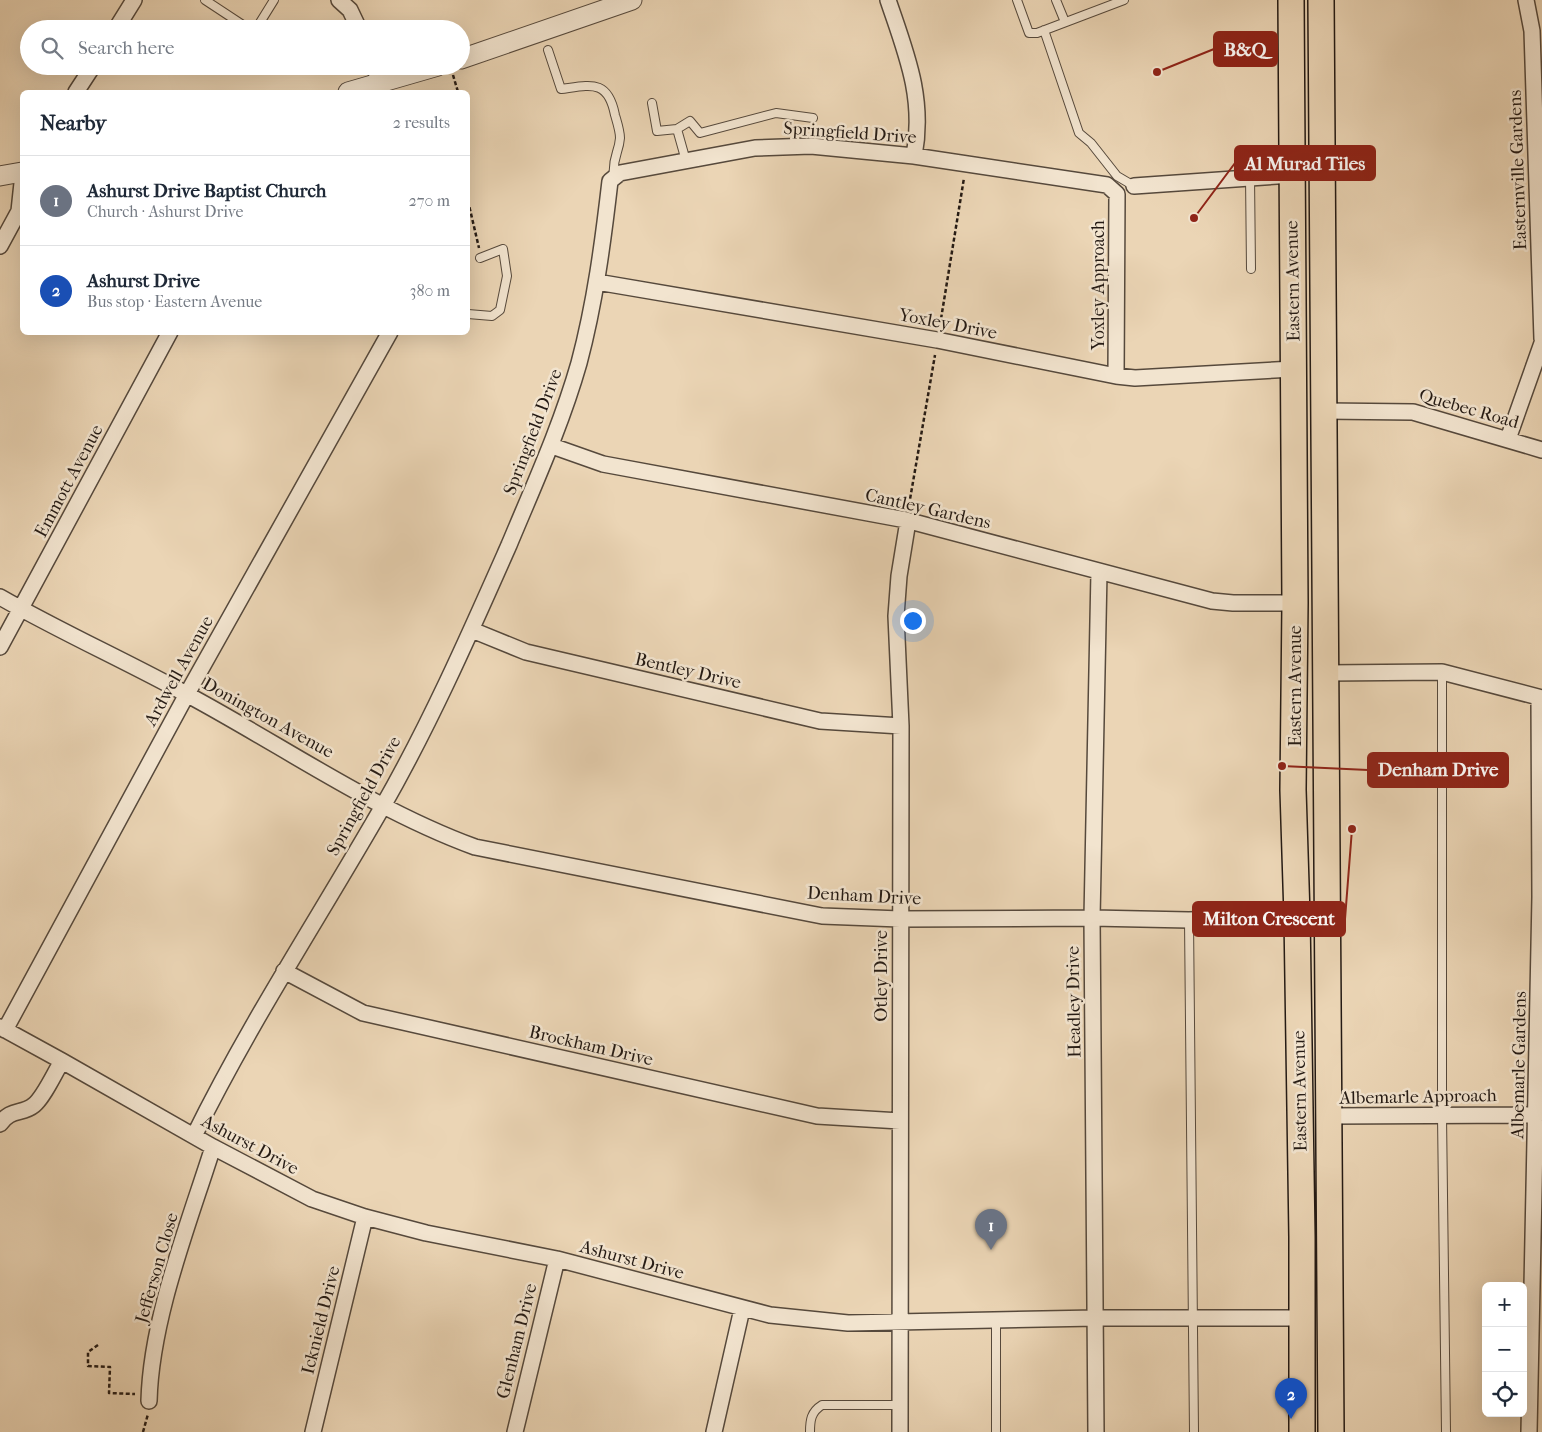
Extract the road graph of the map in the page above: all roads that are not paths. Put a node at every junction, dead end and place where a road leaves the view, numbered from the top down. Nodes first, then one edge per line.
1 (134, 0) edge
2 (205, 0) edge
3 (274, 0) edge
4 (339, 0) edge
5 (632, 0) edge
6 (888, 0) edge
7 (1017, 0) edge
8 (1056, 0) edge
9 (1124, 0) edge
10 (1291, 0) edge
11 (1321, 0) edge
12 (1526, 0) edge
13 (122, 20) edge
14 (235, 20) edge
15 (262, 20) edge
16 (355, 20) edge
17 (1065, 22) junction
18 (1044, 30) junction
19 (548, 50) dead end
20 (470, 57) edge
21 (87, 75) edge
22 (377, 75) edge
23 (77, 90) edge
24 (351, 90) edge
25 (652, 103) dead end
26 (813, 118) dead end
27 (677, 129) junction
28 (914, 156) junction
29 (686, 161) junction
30 (20, 172) edge
31 (1292, 174) junction
32 (0, 176) edge
33 (614, 176) junction
34 (1250, 176) junction
35 (1134, 186) joint
36 (1117, 194) joint
37 (20, 202) edge
38 (0, 246) edge
39 (480, 258) dead end
40 (1251, 269) dead end
41 (597, 282) junction
42 (470, 314) edge
43 (168, 335) edge
44 (388, 335) edge
45 (1542, 339) edge
46 (1542, 343) edge
47 (1294, 368) junction
48 (1116, 376) junction
49 (1325, 410) junction
50 (1508, 439) junction
51 (552, 446) junction
52 (1542, 450) edge
53 (908, 521) junction
54 (1099, 572) junction
55 (0, 597) edge
56 (1295, 603) junction
57 (22, 610) junction
58 (472, 630) junction
59 (0, 647) edge
60 (1442, 672) junction
61 (1327, 673) junction
62 (187, 694) junction
63 (1541, 698) edge
64 (900, 726) junction
65 (384, 805) junction
66 (1541, 898) edge
67 (1297, 916) junction
68 (1092, 918) junction
69 (900, 919) junction
70 (1189, 920) junction
71 (284, 971) junction
72 (3, 1029) edge
73 (62, 1060) junction
74 (1537, 1115) junction
75 (1330, 1116) junction
76 (1442, 1116) junction
77 (900, 1122) junction
78 (0, 1124) edge
79 (194, 1136) junction
80 (213, 1147) junction
81 (365, 1217) junction
82 (556, 1259) junction
83 (1537, 1284) edge
84 (742, 1309) junction
85 (1096, 1318) junction
86 (1192, 1318) junction
87 (1302, 1318) junction
88 (996, 1321) junction
89 (900, 1322) junction
90 (149, 1398) road end
91 (900, 1405) junction
92 (313, 1432) edge
93 (515, 1432) edge
94 (714, 1432) edge
95 (810, 1432) edge
96 (900, 1432) edge
97 (996, 1432) edge
98 (1096, 1432) edge
99 (1194, 1432) edge
100 (1302, 1432) edge
101 (1332, 1432) edge
102 (1446, 1432) edge
103 (1529, 1432) edge

1 - 13 street
2 - 14 lane
3 - 15 lane
4 - 16 street
5 - 20 street
6 - 28 street
7 - 18 lane
8 - 17 lane
9 - 17 lane
10 - 31 highway, Eastern Avenue
11 - 49 highway, Eastern Avenue
12 - 45 street, Easternville Gardens
17 - 18 lane
18 - 35 lane
19 - 33 lane
21 - 23 street
22 - 24 street
25 - 27 lane
26 - 27 lane
27 - 29 lane
28 - 29 street, Springfield Drive
28 - 36 street, Springfield Drive
29 - 33 street, Springfield Drive
30 - 32 street
31 - 34 street
31 - 47 highway, Eastern Avenue
33 - 41 street, Springfield Drive
34 - 35 street
34 - 40 lane
36 - 48 street, Yoxley Approach
37 - 38 street
39 - 42 lane
41 - 48 street, Yoxley Drive
41 - 51 street, Springfield Drive
43 - 57 street, Emmott Avenue
44 - 62 street, Ardwell Avenue
46 - 50 street
47 - 48 street, Yoxley Drive
47 - 56 highway, Eastern Avenue
49 - 50 street, Quebec Road
49 - 61 highway, Eastern Avenue
50 - 52 street, Quebec Road
51 - 53 street, Cantley Gardens
51 - 58 street, Springfield Drive
53 - 54 street, Cantley Gardens
53 - 64 street, Otley Drive
54 - 56 street, Cantley Gardens
54 - 68 street, Headley Drive
55 - 57 street, Donington Avenue
56 - 67 highway, Eastern Avenue
57 - 59 street, Emmott Avenue
57 - 62 street, Donington Avenue
58 - 64 street, Bentley Drive
58 - 65 street, Springfield Drive
60 - 61 street
60 - 63 street
60 - 76 lane
61 - 75 highway, Eastern Avenue
62 - 65 street, Donington Avenue
62 - 72 street, Ardwell Avenue
63 - 66 street, Albemarle Gardens
64 - 69 street, Otley Drive
65 - 69 street, Denham Drive
65 - 71 street, Springfield Drive
66 - 74 street, Albemarle Gardens
67 - 70 street, Denham Drive
67 - 87 highway, Eastern Avenue
68 - 69 street, Denham Drive
68 - 70 street, Denham Drive
68 - 85 street, Headley Drive
69 - 77 street, Otley Drive
70 - 86 lane
71 - 77 street, Brockham Drive
71 - 79 street, Springfield Drive
72 - 73 street, Ashurst Drive
73 - 78 street
73 - 79 street, Ashurst Drive
74 - 76 street, Albemarle Approach
74 - 83 street, Albemarle Gardens
75 - 76 street, Albemarle Approach
75 - 101 highway, Eastern Avenue
76 - 102 lane
77 - 89 street, Otley Drive
79 - 80 street, Ashurst Drive
80 - 81 street, Ashurst Drive
80 - 90 street, Jefferson Close
81 - 82 street, Ashurst Drive
81 - 92 street, Icknield Drive
82 - 84 street, Ashurst Drive
82 - 93 street, Glenham Drive
83 - 103 street, Albemarle Gardens
84 - 89 street, Ashurst Drive
84 - 94 street
85 - 86 street, Ashurst Drive
85 - 88 street, Ashurst Drive
85 - 98 street, Headley Drive
86 - 87 street, Ashurst Drive
86 - 99 lane
87 - 100 highway, Eastern Avenue
88 - 89 street, Ashurst Drive
88 - 97 lane
89 - 91 street, Otley Drive
91 - 95 lane
91 - 96 street, Otley Drive

